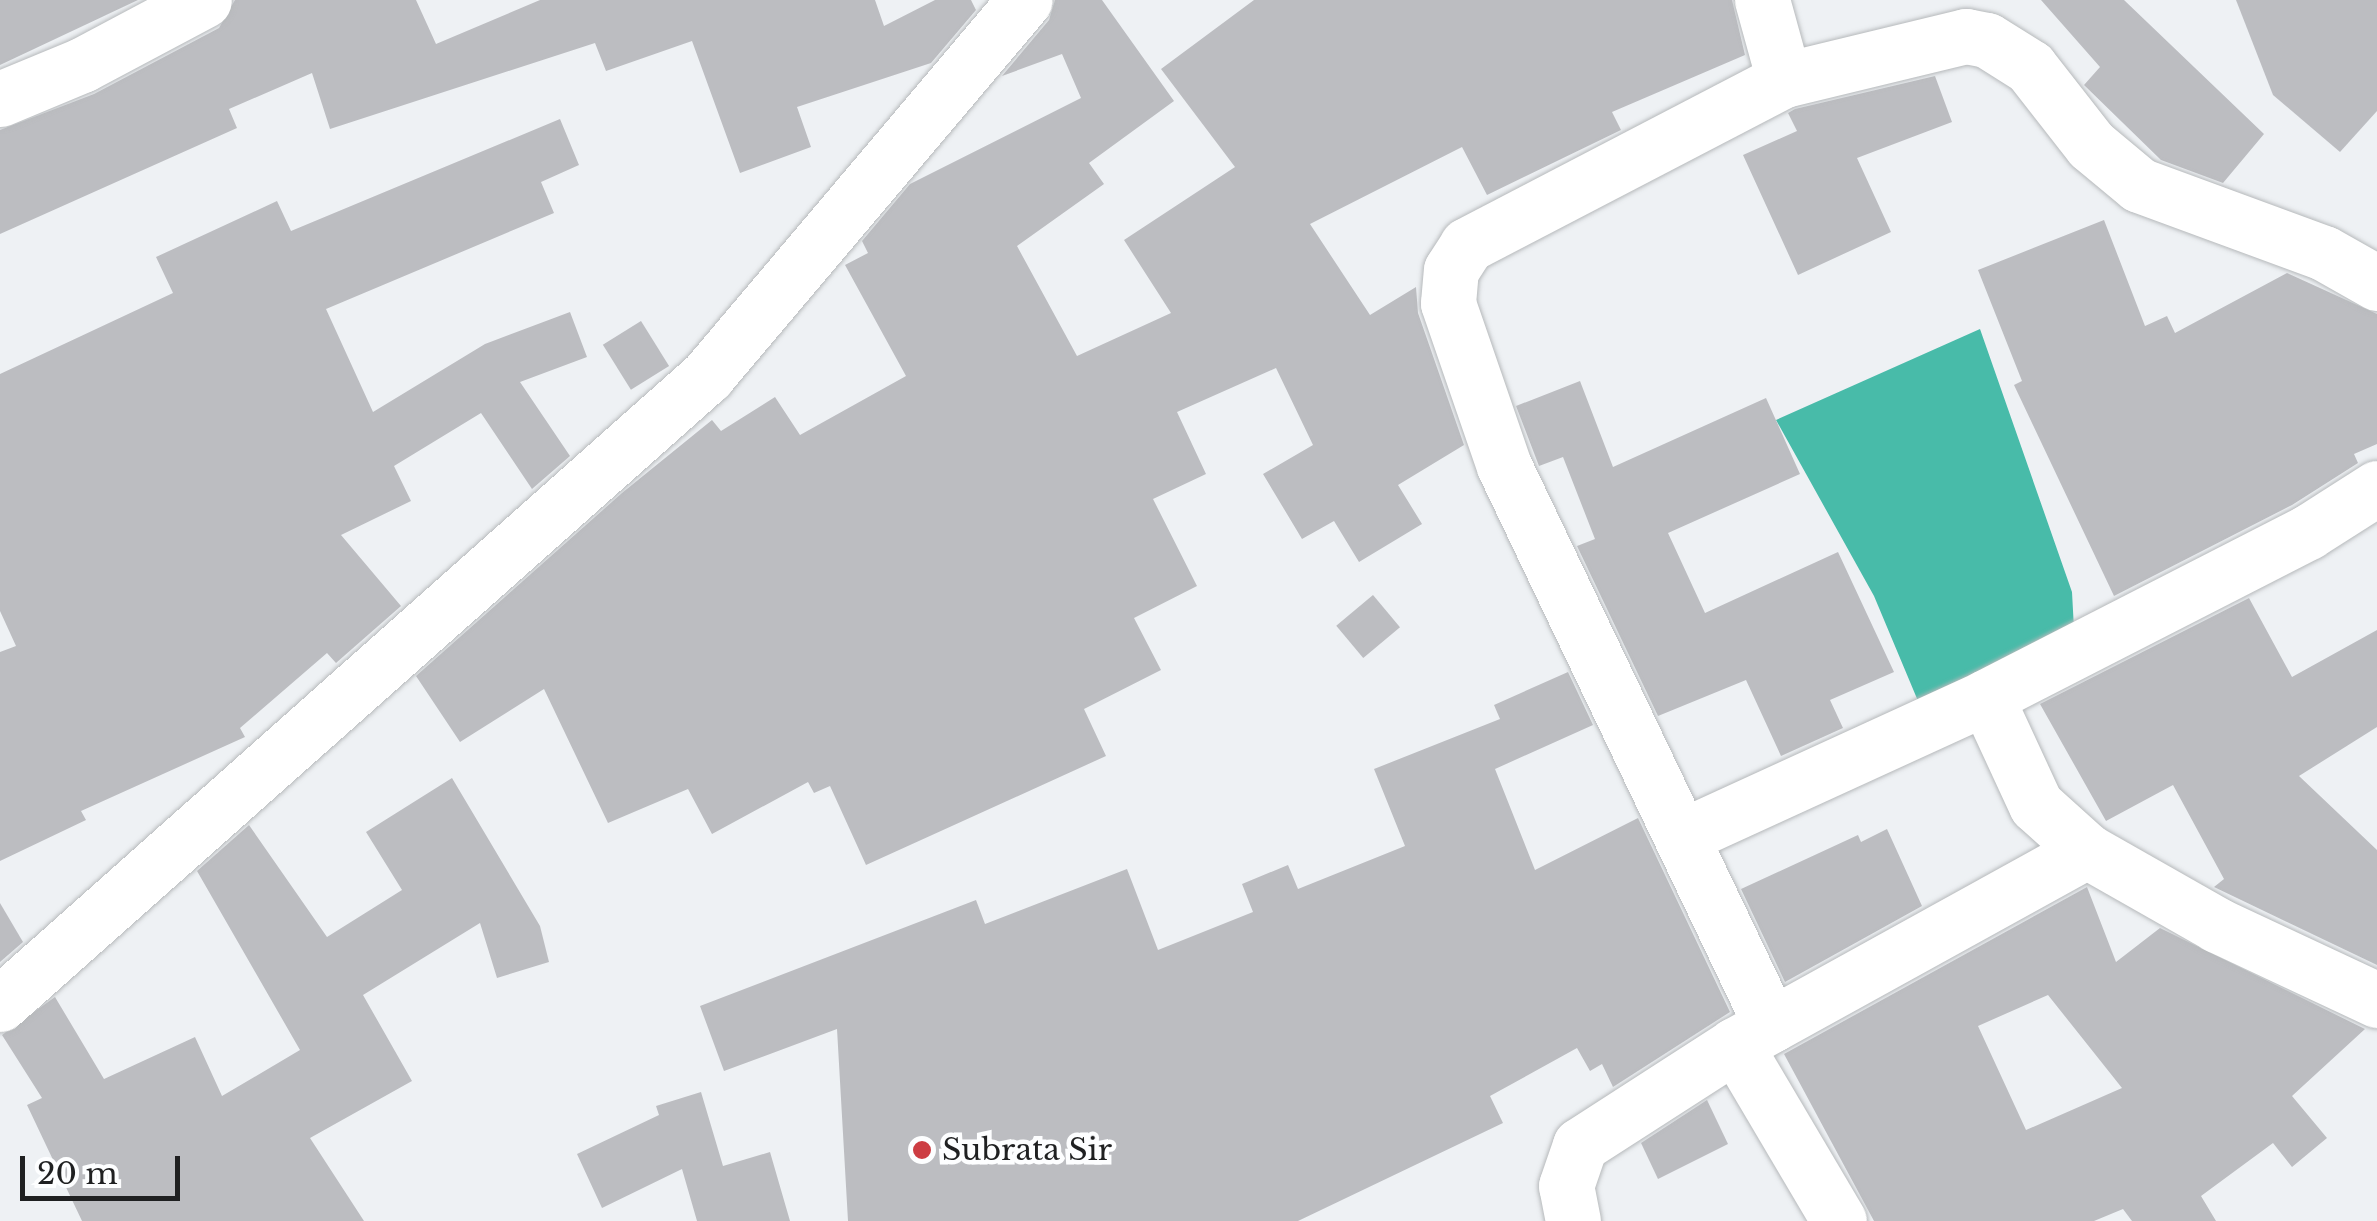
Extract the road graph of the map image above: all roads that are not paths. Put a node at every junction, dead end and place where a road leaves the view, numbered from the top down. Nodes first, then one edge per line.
1 (204, 0) edge
2 (1025, 0) edge
3 (1762, 0) edge
4 (1784, 80) junction
5 (0, 99) edge
6 (2377, 283) edge
7 (2377, 488) edge
8 (1986, 697) junction
9 (1684, 834) junction
10 (2088, 851) junction
11 (2377, 1000) edge
12 (0, 1004) edge
13 (1753, 1035) junction
14 (1573, 1221) edge
15 (1840, 1221) edge

1 - 5 street
2 - 12 street
3 - 4 street
4 - 6 street
4 - 9 street
7 - 8 street
8 - 9 street
8 - 10 street
9 - 13 street
10 - 11 street
10 - 13 street
13 - 14 street
13 - 15 street

